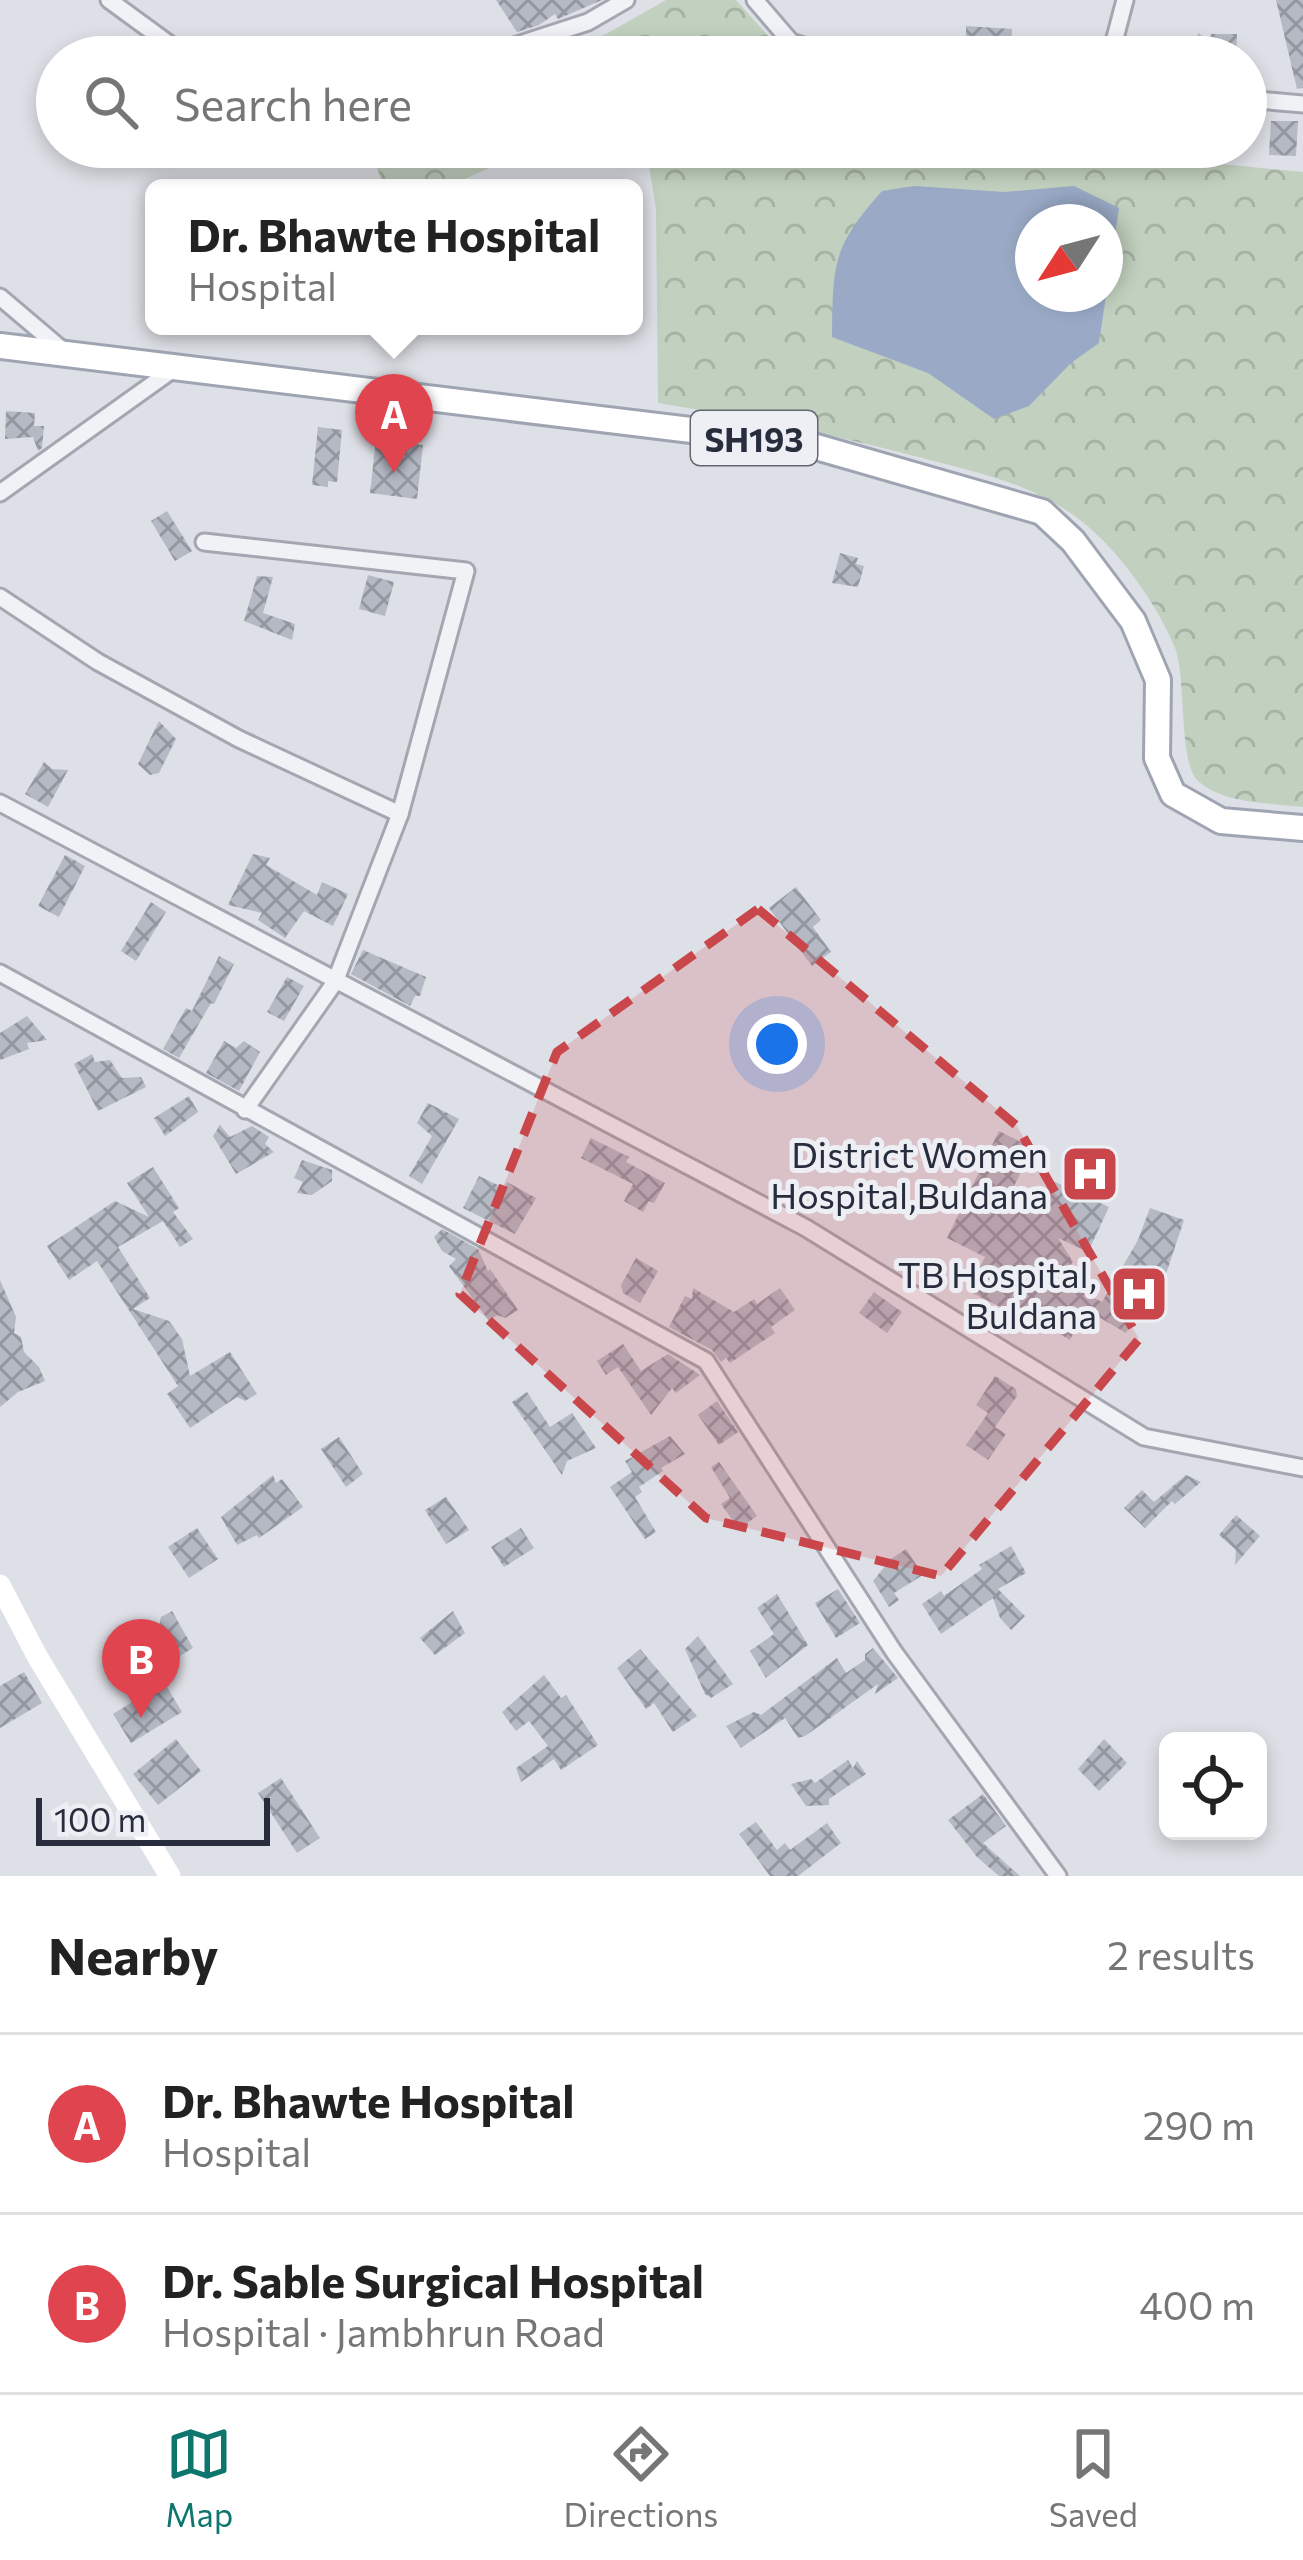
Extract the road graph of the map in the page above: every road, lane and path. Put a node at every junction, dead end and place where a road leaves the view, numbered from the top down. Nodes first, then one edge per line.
1 (109, 0) edge
2 (626, 0) edge
3 (755, 0) edge
4 (1125, 0) edge
5 (159, 36) edge
6 (545, 36) edge
7 (787, 36) edge
8 (1116, 36) edge
9 (1267, 101) edge
10 (1303, 104) edge
11 (0, 297) edge
12 (0, 346) edge
13 (67, 354) junction
14 (176, 368) junction
15 (0, 494) edge
16 (204, 542) dead end
17 (0, 597) edge
18 (0, 803) edge
19 (400, 814) junction
20 (1303, 828) edge
21 (0, 974) edge
22 (335, 982) junction
23 (245, 1111) junction
24 (1303, 1468) edge
25 (0, 1586) edge
26 (170, 1876) edge
27 (1058, 1876) edge

1 - 5 street
2 - 6 street
3 - 7 street
4 - 8 street
9 - 10 street
11 - 13 street
12 - 13 main road, SH193
13 - 14 main road, SH193
14 - 15 street
14 - 20 main road, SH193
16 - 19 street
17 - 19 street
18 - 22 street
19 - 22 street
21 - 23 street
22 - 23 street
22 - 24 street
23 - 27 street
25 - 26 street

